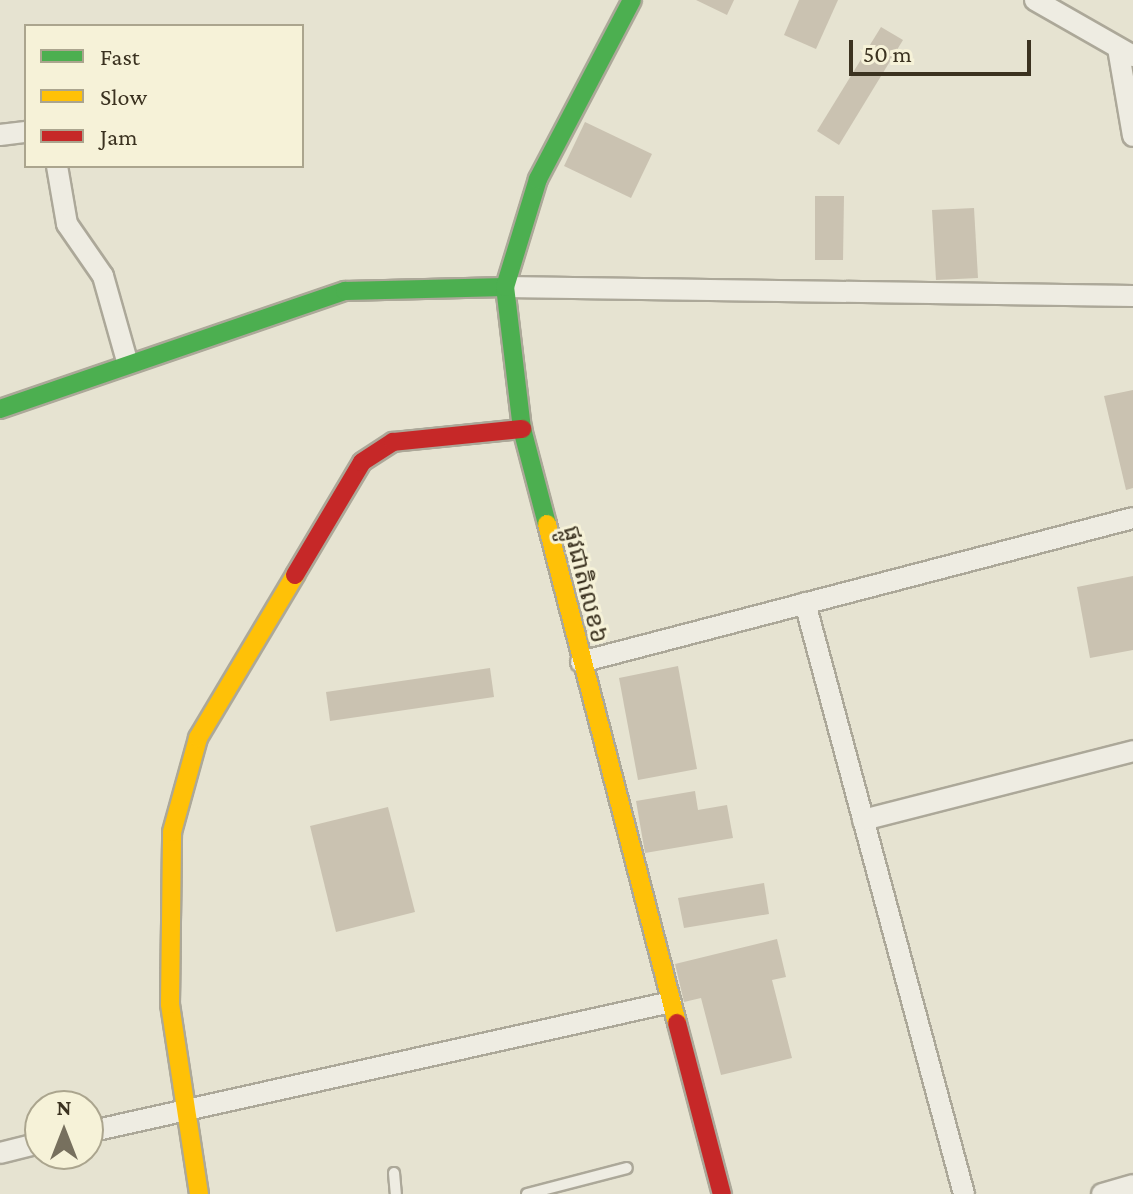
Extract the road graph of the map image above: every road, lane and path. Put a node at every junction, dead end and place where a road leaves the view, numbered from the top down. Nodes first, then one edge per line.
1 (632, 0) edge
2 (1035, 0) edge
3 (1125, 52) edge
4 (24, 132) edge
5 (0, 135) edge
6 (1133, 136) edge
7 (57, 168) edge
8 (505, 287) junction
9 (1133, 296) edge
10 (127, 361) junction
11 (0, 409) edge
12 (522, 429) junction
13 (1133, 518) edge
14 (805, 603) junction
15 (581, 662) junction
16 (1133, 751) edge
17 (863, 820) junction
18 (671, 1002) junction
19 (189, 1109) junction
20 (104, 1128) edge
21 (24, 1147) edge
22 (0, 1153) edge
23 (627, 1168) dead end
24 (394, 1173) dead end
25 (1133, 1185) edge
26 (199, 1194) edge
27 (396, 1194) edge
28 (527, 1194) edge
29 (722, 1194) edge
30 (964, 1194) edge
31 (1102, 1194) edge

1 - 8 street, ផ្លូវជាតិលេខ៦
2 - 3 street
3 - 6 street
4 - 5 street
7 - 10 street
8 - 9 street
8 - 10 street
8 - 12 street, ផ្លូវជាតិលេខ៦
10 - 11 street
12 - 15 street, ផ្លូវជាតិលេខ៦
12 - 19 street
13 - 14 street
14 - 15 street
14 - 17 street
15 - 18 street, ផ្លូវជាតិលេខ៦
16 - 17 street
17 - 30 street
18 - 19 street
18 - 29 street, ផ្លូវជាតិលេខ៦
19 - 20 street
19 - 26 street
21 - 22 street
23 - 28 lane
24 - 27 lane
25 - 31 street

